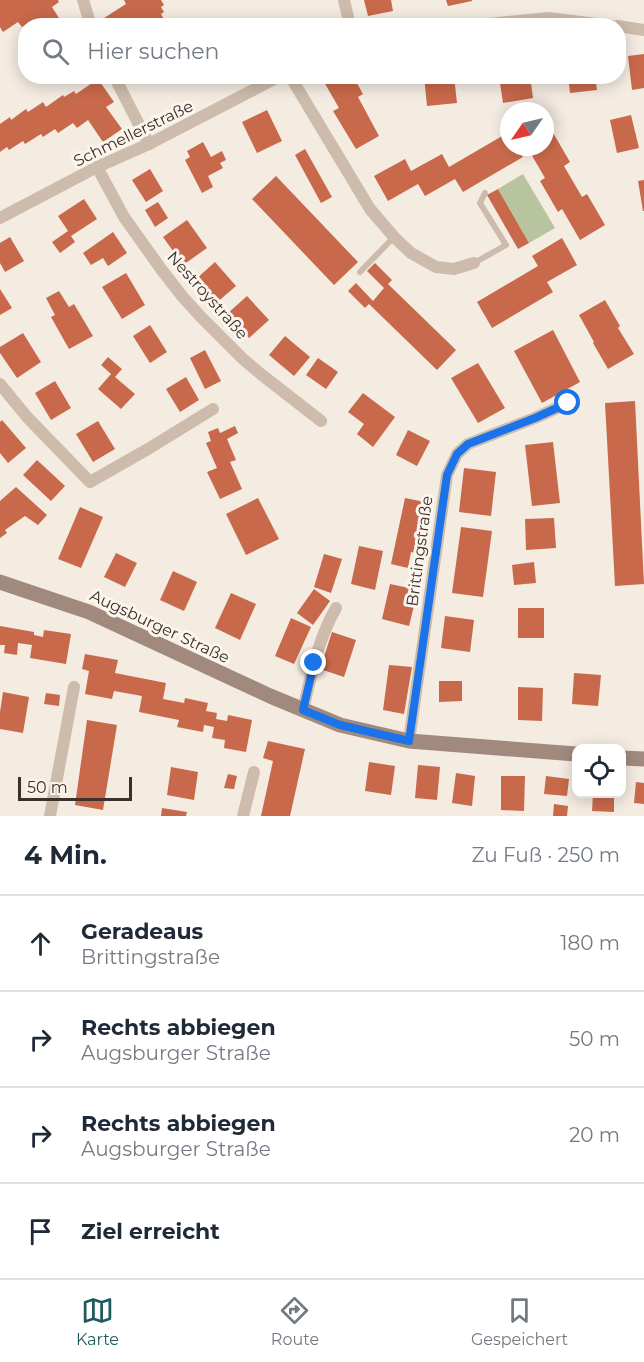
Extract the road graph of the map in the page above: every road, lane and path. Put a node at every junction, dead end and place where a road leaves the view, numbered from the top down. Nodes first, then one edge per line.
1 (83, 0) edge
2 (344, 0) edge
3 (88, 18) edge
4 (348, 18) edge
5 (626, 27) edge
6 (644, 30) edge
7 (118, 84) edge
8 (265, 84) edge
9 (295, 84) edge
10 (149, 144) junction
11 (98, 167) junction
12 (485, 193) dead end
13 (0, 219) edge
14 (394, 237) junction
15 (474, 263) joint
16 (360, 272) dead end
17 (0, 384) edge
18 (568, 403) dead end
19 (213, 409) dead end
20 (321, 421) dead end
21 (0, 582) edge
22 (336, 608) dead end
23 (74, 687) dead end
24 (303, 710) junction
25 (409, 741) junction
26 (572, 754) edge
27 (626, 758) edge
28 (644, 759) edge
29 (254, 772) dead end
30 (50, 816) edge
31 (243, 816) edge

1 - 3 street
2 - 4 street
5 - 6 street
7 - 10 street
8 - 10 street, Schmellerstraße
9 - 14 street
10 - 11 street, Schmellerstraße
11 - 13 street, Schmellerstraße
11 - 20 street, Nestroystraße
12 - 15 lane
14 - 15 street
14 - 16 lane
17 - 19 street
18 - 25 street, Brittingstraße
21 - 24 street, Augsburger Straße
22 - 24 street
23 - 30 street
24 - 25 street, Augsburger Straße
25 - 26 street, Augsburger Straße
27 - 28 street
29 - 31 street

